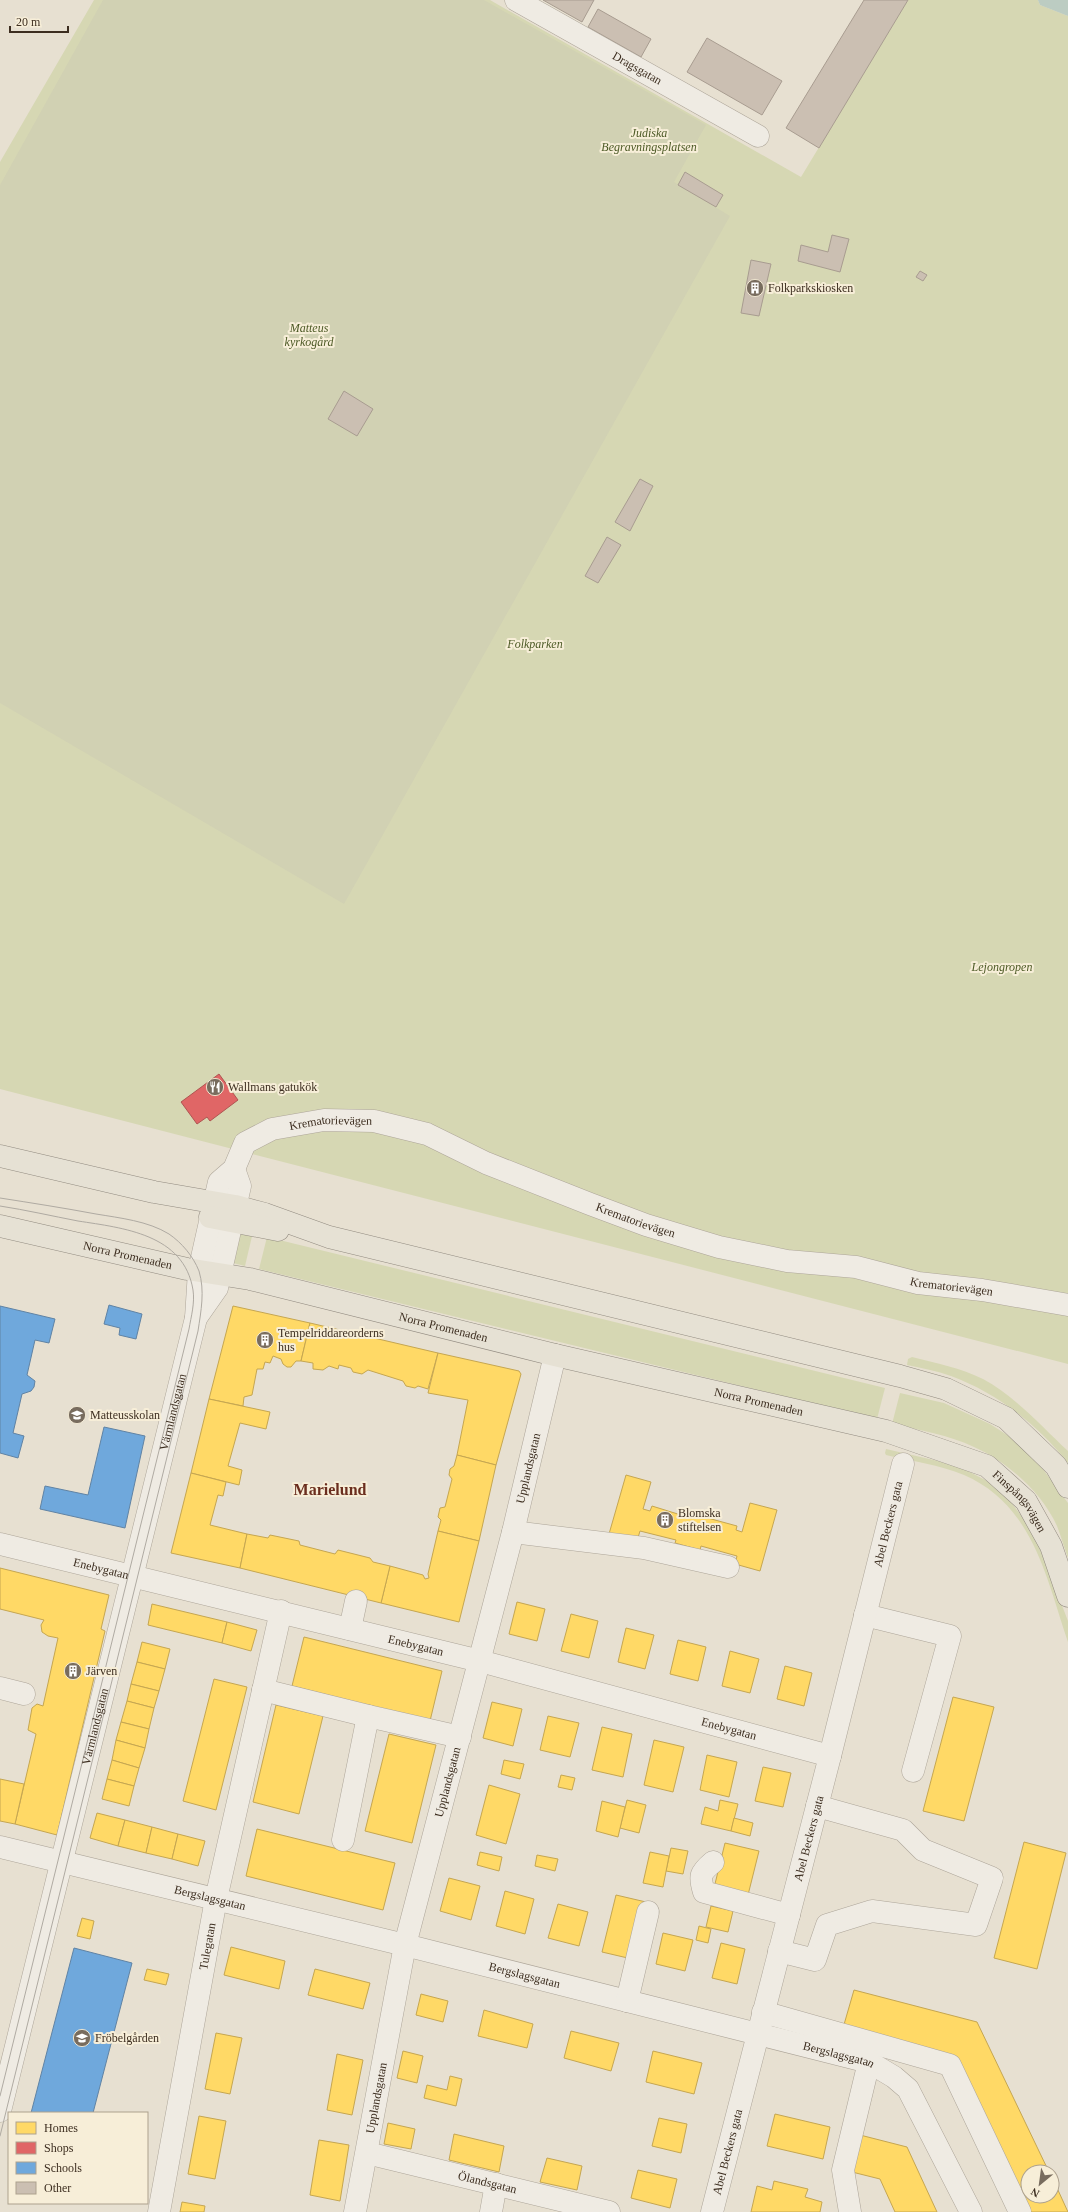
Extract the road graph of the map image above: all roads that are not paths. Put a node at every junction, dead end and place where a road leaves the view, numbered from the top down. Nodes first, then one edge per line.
1 (516, 0) edge
2 (758, 136) dead end
3 (0, 1156) edge
4 (234, 1169) junction
5 (212, 1209) junction
6 (234, 1214) junction
7 (0, 1226) edge
8 (198, 1271) junction
9 (221, 1273) junction
10 (1068, 1305) edge
11 (196, 1318) junction
12 (555, 1355) junction
13 (886, 1431) joint
14 (903, 1464) dead end
15 (1068, 1487) edge
16 (513, 1532) junction
17 (0, 1544) edge
18 (728, 1567) dead end
19 (133, 1576) junction
20 (1068, 1596) edge
21 (356, 1601) dead end
22 (281, 1612) junction
23 (865, 1615) junction
24 (350, 1629) junction
25 (480, 1661) junction
26 (0, 1688) edge
27 (263, 1690) junction
28 (24, 1694) dead end
29 (368, 1716) junction
30 (460, 1737) junction
31 (830, 1756) junction
32 (913, 1771) dead end
33 (817, 1806) junction
34 (343, 1840) dead end
35 (0, 1847) edge
36 (62, 1862) junction
37 (713, 1862) dead end
38 (216, 1899) junction
39 (648, 1912) dead end
40 (788, 1915) junction
41 (405, 1945) junction
42 (779, 1951) junction
43 (627, 2001) junction
44 (763, 2012) junction
45 (758, 2034) junction
46 (869, 2062) junction
47 (0, 2111) edge
48 (367, 2153) junction
49 (496, 2184) junction
50 (159, 2212) edge
51 (355, 2212) edge
52 (491, 2212) edge
53 (609, 2212) edge
54 (712, 2212) edge
55 (850, 2212) edge
56 (971, 2212) edge
57 (1020, 2212) edge

1 - 2 street, Dragsgatan
3 - 5 main road
4 - 5 street, Krematorievägen
4 - 6 street
4 - 10 street, Krematorievägen
5 - 6 main road
5 - 8 street, Värmlandsgatan
6 - 9 street
6 - 15 main road
7 - 8 main road, Norra Promenaden
8 - 9 main road, Norra Promenaden
8 - 11 street, Värmlandsgatan
9 - 11 street, Värmlandsgatan
9 - 12 main road, Norra Promenaden
11 - 19 street, Värmlandsgatan
12 - 13 main road, Norra Promenaden
12 - 16 street, Upplandsgatan
13 - 20 main road, Finspångsvägen
14 - 23 street, Abel Beckers gata
16 - 18 street
16 - 25 street, Upplandsgatan
17 - 19 street, Enebygatan
19 - 22 street, Enebygatan
19 - 36 street, Värmlandsgatan
21 - 24 street
22 - 24 street, Enebygatan
22 - 27 street, Tulegatan
23 - 31 street, Abel Beckers gata
23 - 32 street
24 - 25 street, Enebygatan
25 - 30 street, Upplandsgatan
25 - 31 street, Enebygatan
26 - 28 street
27 - 29 street
27 - 38 street, Tulegatan
29 - 30 street
29 - 34 street
30 - 41 street, Upplandsgatan
31 - 33 street, Abel Beckers gata
33 - 40 street, Abel Beckers gata
33 - 42 street
35 - 36 street, Bergslagsgatan
36 - 38 street, Bergslagsgatan
36 - 47 street, Värmlandsgatan
37 - 40 street
38 - 41 street, Bergslagsgatan
38 - 50 street, Tulegatan
39 - 43 street
40 - 42 street, Abel Beckers gata
41 - 43 street, Bergslagsgatan
41 - 48 street, Upplandsgatan
42 - 44 street, Abel Beckers gata
43 - 45 street, Bergslagsgatan
44 - 45 street, Abel Beckers gata
44 - 57 street
45 - 46 street, Bergslagsgatan
45 - 54 street, Abel Beckers gata
46 - 55 street
46 - 56 street, Bergslagsgatan
48 - 49 street, Ölandsgatan
48 - 51 street, Upplandsgatan
49 - 52 street
49 - 53 street, Ölandsgatan

